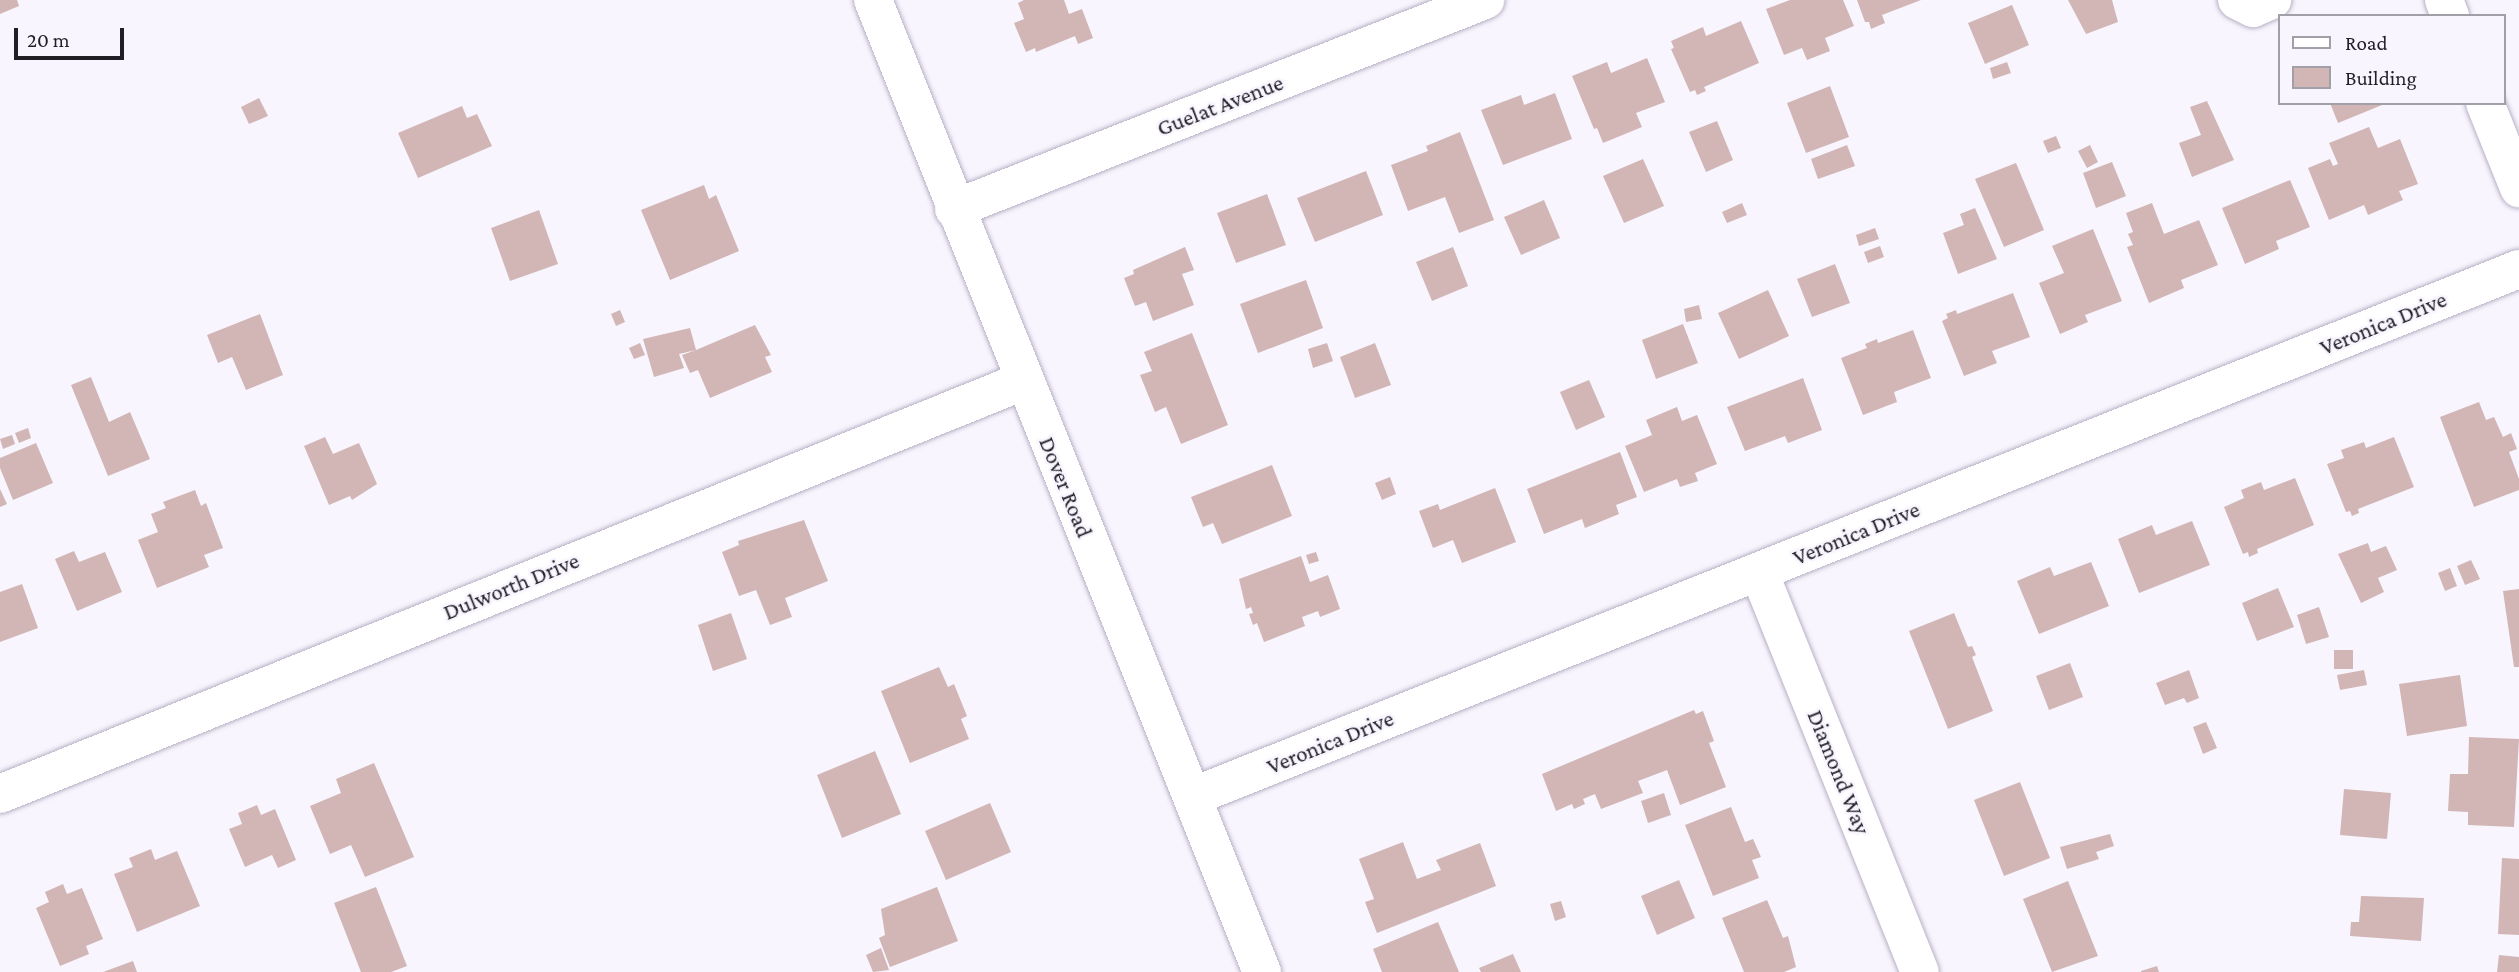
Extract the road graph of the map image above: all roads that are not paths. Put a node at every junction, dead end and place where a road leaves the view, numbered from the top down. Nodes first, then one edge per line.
1 (873, 0) edge
2 (1485, 0) edge
3 (2237, 0) edge
4 (2272, 0) edge
5 (2486, 105) edge
6 (2519, 188) edge
7 (954, 209) junction
8 (2519, 269) edge
9 (1023, 381) junction
10 (1759, 572) junction
11 (0, 794) edge
12 (1194, 796) junction
13 (1262, 972) edge
14 (1920, 972) edge

1 - 7 street, Dover Road
2 - 7 street, Guelat Avenue
3 - 4 street
5 - 6 street
7 - 9 street, Dover Road
8 - 10 street, Veronica Drive
9 - 11 street, Dulworth Drive
9 - 12 street, Dover Road
10 - 12 street, Veronica Drive
10 - 14 street, Diamond Way
12 - 13 street, Dover Road

